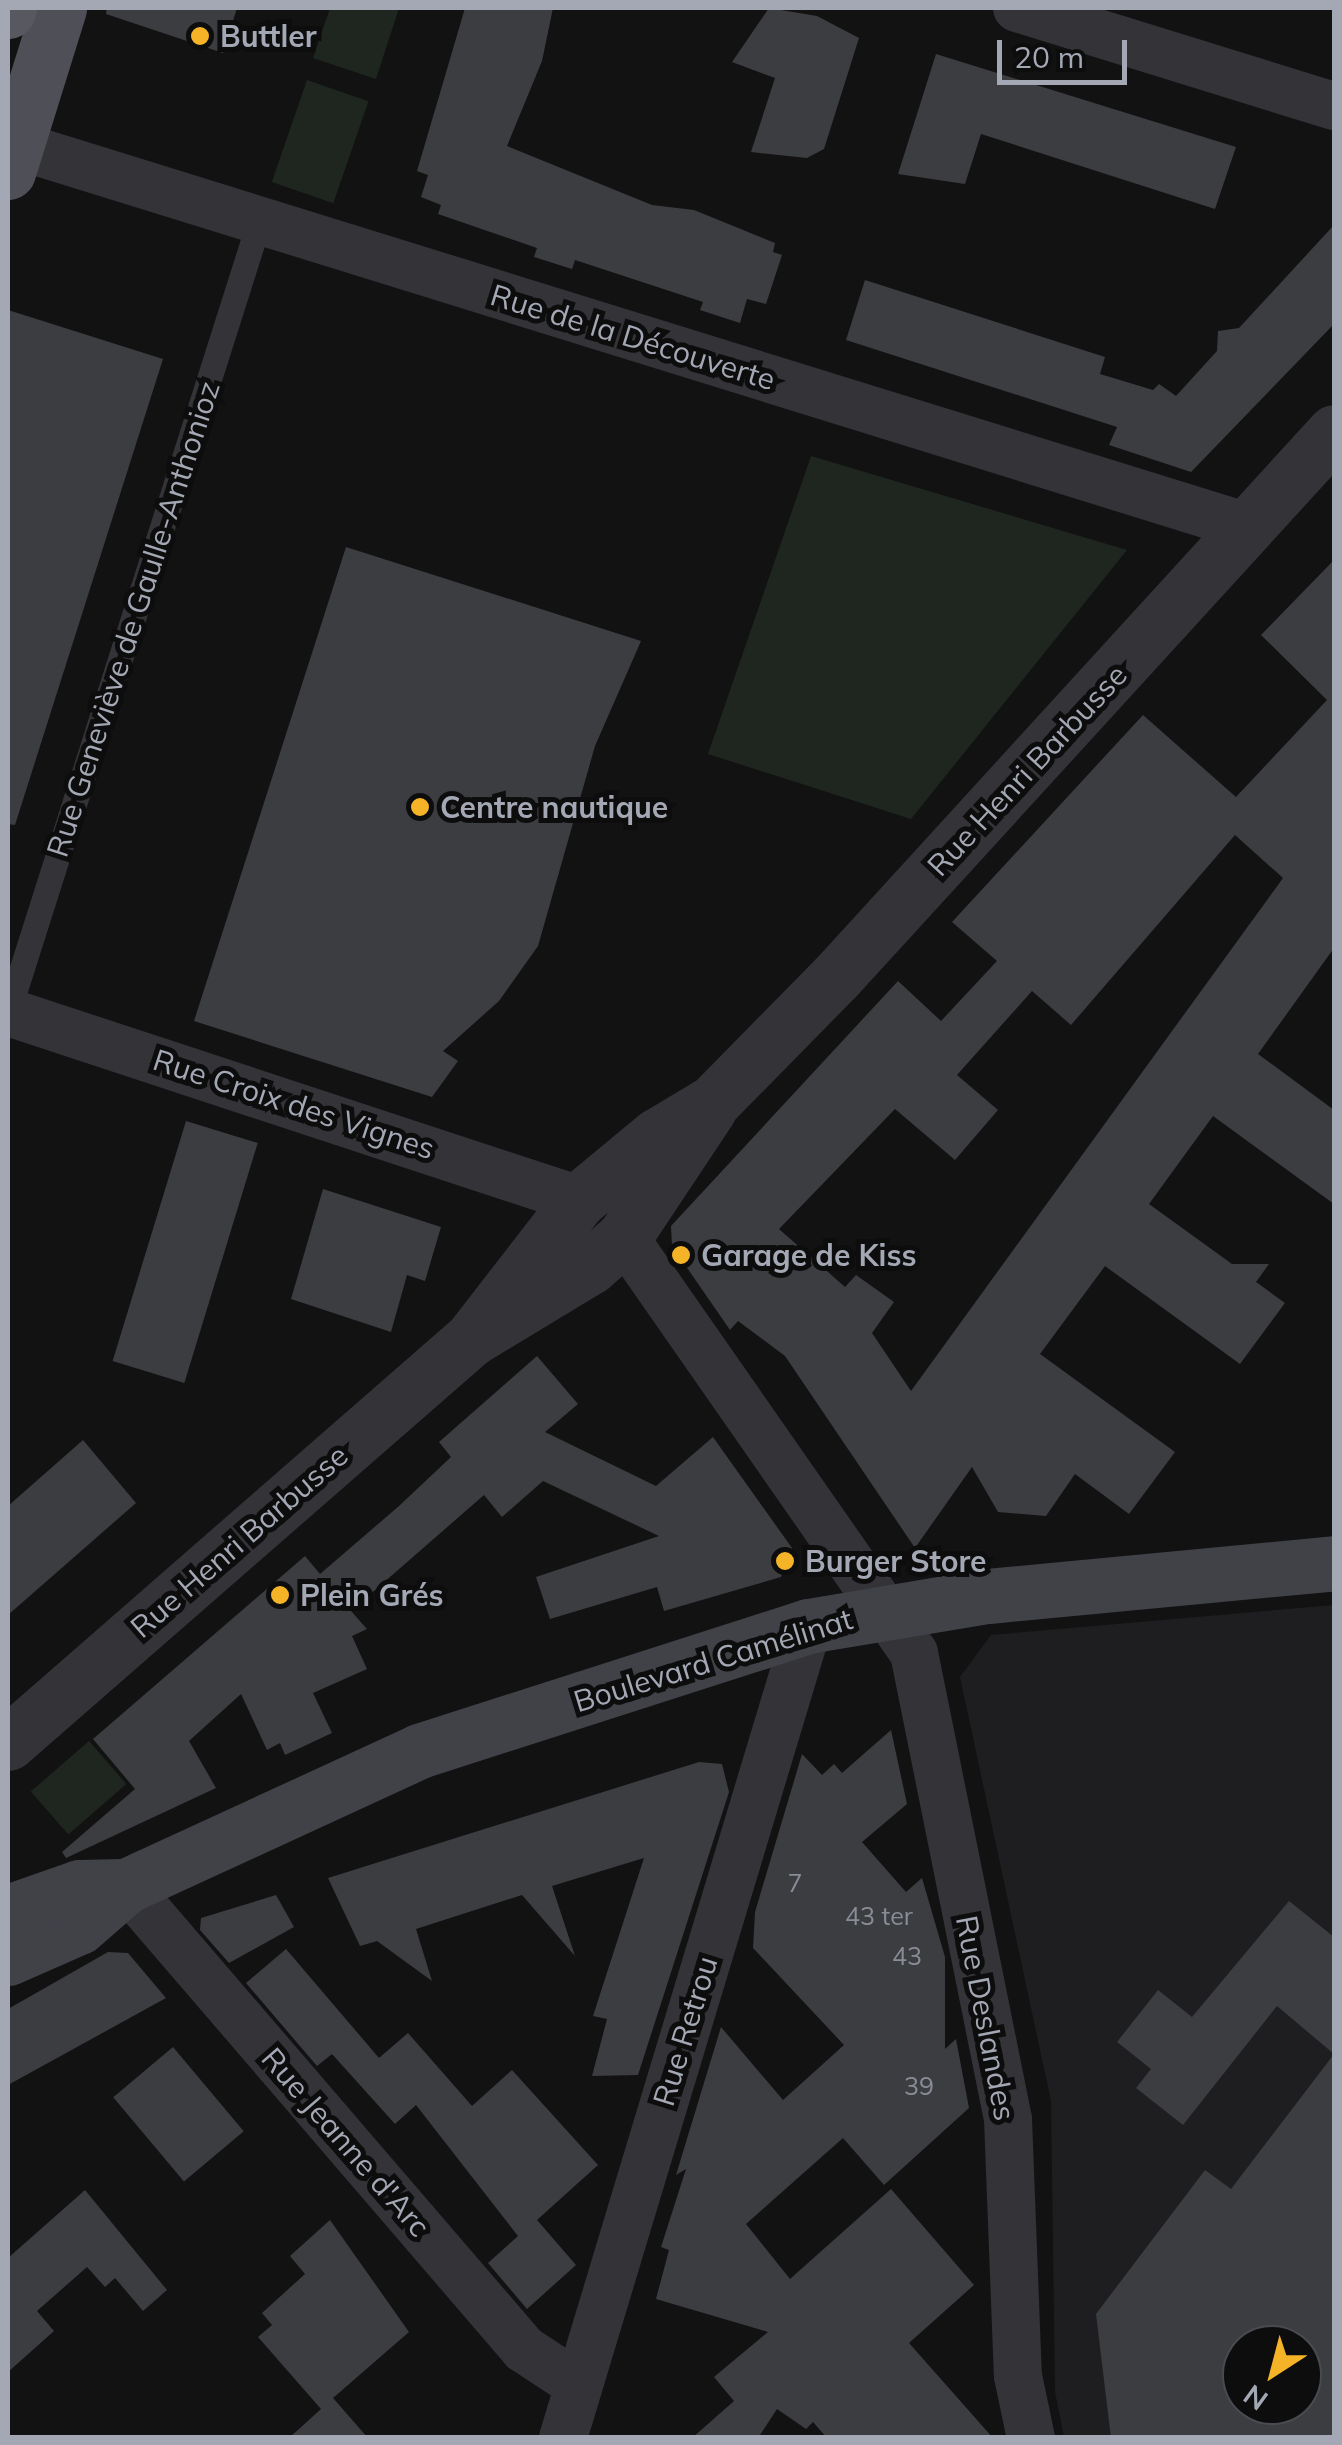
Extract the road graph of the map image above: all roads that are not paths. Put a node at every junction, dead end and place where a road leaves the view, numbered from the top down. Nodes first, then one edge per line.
1 (59, 8) edge
2 (1016, 8) edge
3 (1106, 8) edge
4 (1334, 82) edge
5 (1334, 106) edge
6 (12, 158) edge
7 (258, 225) junction
8 (1334, 432) edge
9 (1251, 528) junction
10 (8, 1012) edge
11 (713, 1102) junction
12 (578, 1200) junction
13 (624, 1237) junction
14 (472, 1339) junction
15 (1334, 1562) edge
16 (888, 1608) junction
17 (808, 1626) junction
18 (8, 1744) edge
19 (126, 1886) junction
20 (11, 1934) edge
21 (577, 2384) junction
22 (562, 2438) edge
23 (1031, 2438) edge

1 - 6 main road
2 - 5 street
3 - 4 street
6 - 7 street, Rue de la Découverte
7 - 9 street, Rue de la Découverte
7 - 10 lane, Rue Geneviève de Gaulle-Anthonioz
8 - 9 street, Rue Henri Barbusse
9 - 11 street, Rue Henri Barbusse
10 - 12 street, Rue Croix des Vignes
11 - 12 street, Rue Henri Barbusse
11 - 13 street, Rue Henri Barbusse
12 - 13 street
12 - 14 street, Rue Henri Barbusse
13 - 14 street, Rue Henri Barbusse
13 - 16 street
14 - 18 street, Rue Henri Barbusse
15 - 16 main road, Boulevard Camélinat
16 - 17 main road, Boulevard Camélinat
16 - 23 street, Rue Deslandes
17 - 19 main road, Boulevard Camélinat
17 - 21 street, Rue Retrou
19 - 20 main road, Boulevard Camélinat
19 - 21 street, Rue Jeanne d'Arc
21 - 22 street, Rue Retrou

